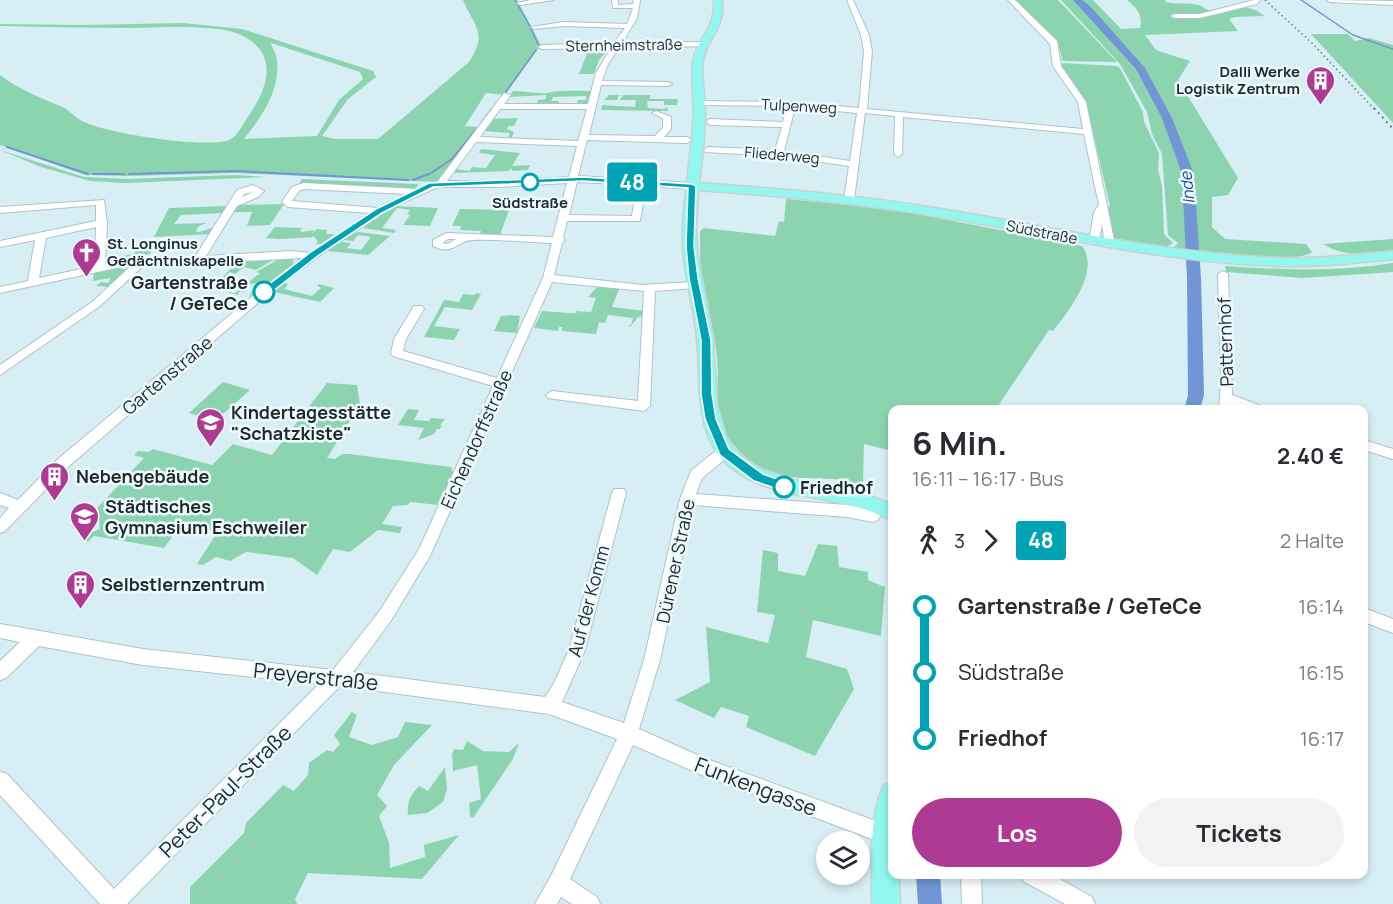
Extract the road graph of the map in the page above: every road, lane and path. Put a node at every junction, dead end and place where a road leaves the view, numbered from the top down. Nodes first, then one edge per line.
1 (551, 0) edge
2 (615, 0) edge
3 (718, 0) edge
4 (850, 0) edge
5 (1011, 0) edge
6 (1257, 0) edge
7 (1330, 0) edge
8 (1389, 0) edge
9 (520, 3) dead end
10 (637, 3) edge
11 (1393, 3) edge
12 (1174, 16) dead end
13 (628, 26) junction
14 (534, 27) dead end
15 (706, 44) junction
16 (616, 46) junction
17 (542, 47) dead end
18 (598, 83) junction
19 (668, 84) dead end
20 (507, 95) dead end
21 (699, 103) junction
22 (792, 104) junction
23 (591, 106) junction
24 (497, 107) junction
25 (862, 112) junction
26 (656, 113) dead end
27 (899, 113) junction
28 (710, 122) dead end
29 (786, 124) junction
30 (1089, 132) junction
31 (660, 139) junction
32 (473, 140) junction
33 (583, 140) junction
34 (692, 140) junction
35 (708, 150) dead end
36 (779, 153) junction
37 (898, 154) dead end
38 (855, 164) junction
39 (573, 179) junction
40 (642, 183) junction
41 (436, 184) junction
42 (692, 186) junction
43 (418, 192) junction
44 (849, 200) junction
45 (232, 204) dead end
46 (1102, 206) junction
47 (0, 210) edge
48 (379, 211) junction
49 (565, 218) junction
50 (102, 223) junction
51 (41, 236) junction
52 (466, 237) dead end
53 (560, 240) junction
54 (1094, 242) junction
55 (0, 244) edge
56 (1110, 244) junction
57 (1393, 255) edge
58 (312, 256) junction
59 (200, 258) junction
60 (141, 263) junction
61 (100, 268) junction
62 (1223, 274) dead end
63 (548, 278) junction
64 (33, 283) junction
65 (694, 285) junction
66 (650, 288) junction
67 (0, 290) edge
68 (418, 309) dead end
69 (0, 371) edge
70 (500, 383) junction
71 (552, 395) dead end
72 (1226, 404) edge
73 (1368, 446) edge
74 (724, 452) junction
75 (1393, 454) edge
76 (619, 493) dead end
77 (0, 499) edge
78 (687, 499) junction
79 (20, 506) junction
80 (888, 510) edge
81 (873, 516) dead end
82 (0, 527) edge
83 (1368, 617) edge
84 (1393, 626) edge
85 (0, 631) edge
86 (36, 638) junction
87 (0, 672) edge
88 (337, 678) junction
89 (549, 706) junction
90 (629, 734) junction
91 (0, 781) edge
92 (888, 817) edge
93 (885, 834) junction
94 (971, 879) edge
95 (1039, 879) edge
96 (558, 883) junction
97 (113, 904) edge
98 (545, 904) edge
99 (590, 904) edge
100 (886, 904) edge
101 (972, 904) edge
102 (1085, 904) edge

1 - 9 street
2 - 10 street
3 - 15 main road
4 - 25 street
5 - 30 street
6 - 12 street
7 - 11 street
8 - 11 street
10 - 13 street, Eichendorffstraße
13 - 14 street
13 - 16 street, Eichendorffstraße
15 - 16 street, Sternheimstraße
15 - 21 main road
16 - 17 street, Sternheimstraße
16 - 18 street, Eichendorffstraße
18 - 19 street
18 - 23 street, Eichendorffstraße
20 - 24 street
21 - 22 street, Tulpenweg
21 - 34 main road
22 - 25 street, Tulpenweg
22 - 29 street
23 - 24 street
23 - 33 street, Eichendorffstraße
24 - 32 street
25 - 27 street, Tulpenweg
25 - 38 street
26 - 31 street
27 - 30 street, Tulpenweg
27 - 37 street
28 - 29 street
29 - 36 street
30 - 46 street
31 - 33 street
31 - 34 street
32 - 33 street
32 - 41 street
33 - 39 street, Eichendorffstraße
34 - 42 main road
35 - 36 street, Fliederweg
36 - 38 street, Fliederweg
38 - 44 street
39 - 40 street
39 - 41 street
39 - 49 street, Eichendorffstraße
40 - 42 street
40 - 49 street
41 - 43 street, Gartenstraße
42 - 44 main road, Südstraße
42 - 65 main road
43 - 48 street, Gartenstraße
43 - 48 street, Gartenstraße
44 - 54 main road, Südstraße
45 - 59 street
46 - 54 street
46 - 56 street
47 - 50 street
48 - 58 street, Gartenstraße
49 - 53 street, Eichendorffstraße
50 - 51 street
50 - 61 street
51 - 55 street
51 - 64 street
52 - 53 street
53 - 63 street, Eichendorffstraße
54 - 56 main road, Südstraße
56 - 57 main road, Südstraße
58 - 59 street
58 - 79 street, Gartenstraße
59 - 60 street
60 - 61 street
60 - 69 street
61 - 64 street
62 - 72 street, Patternhof
63 - 66 street
63 - 70 street, Eichendorffstraße
64 - 67 street
65 - 66 street
65 - 74 main road
66 - 71 street
68 - 70 street
70 - 88 street, Eichendorffstraße
73 - 75 street
74 - 78 street, Dürener Straße
74 - 80 main road
76 - 89 street, Auf der Komm
77 - 79 street
78 - 81 street
78 - 90 street, Dürener Straße
79 - 82 street, Gartenstraße
83 - 84 street
85 - 86 street, Preyerstraße
86 - 87 street
86 - 88 street, Preyerstraße
88 - 89 street, Preyerstraße
88 - 97 street, Peter-Paul-Straße
89 - 90 street, Preyerstraße
90 - 93 street, Funkengasse
90 - 96 street, Dürener Straße
91 - 97 street
92 - 93 main road
93 - 100 main road
94 - 101 street
95 - 102 street
96 - 98 street, Dürener Straße
96 - 99 street

